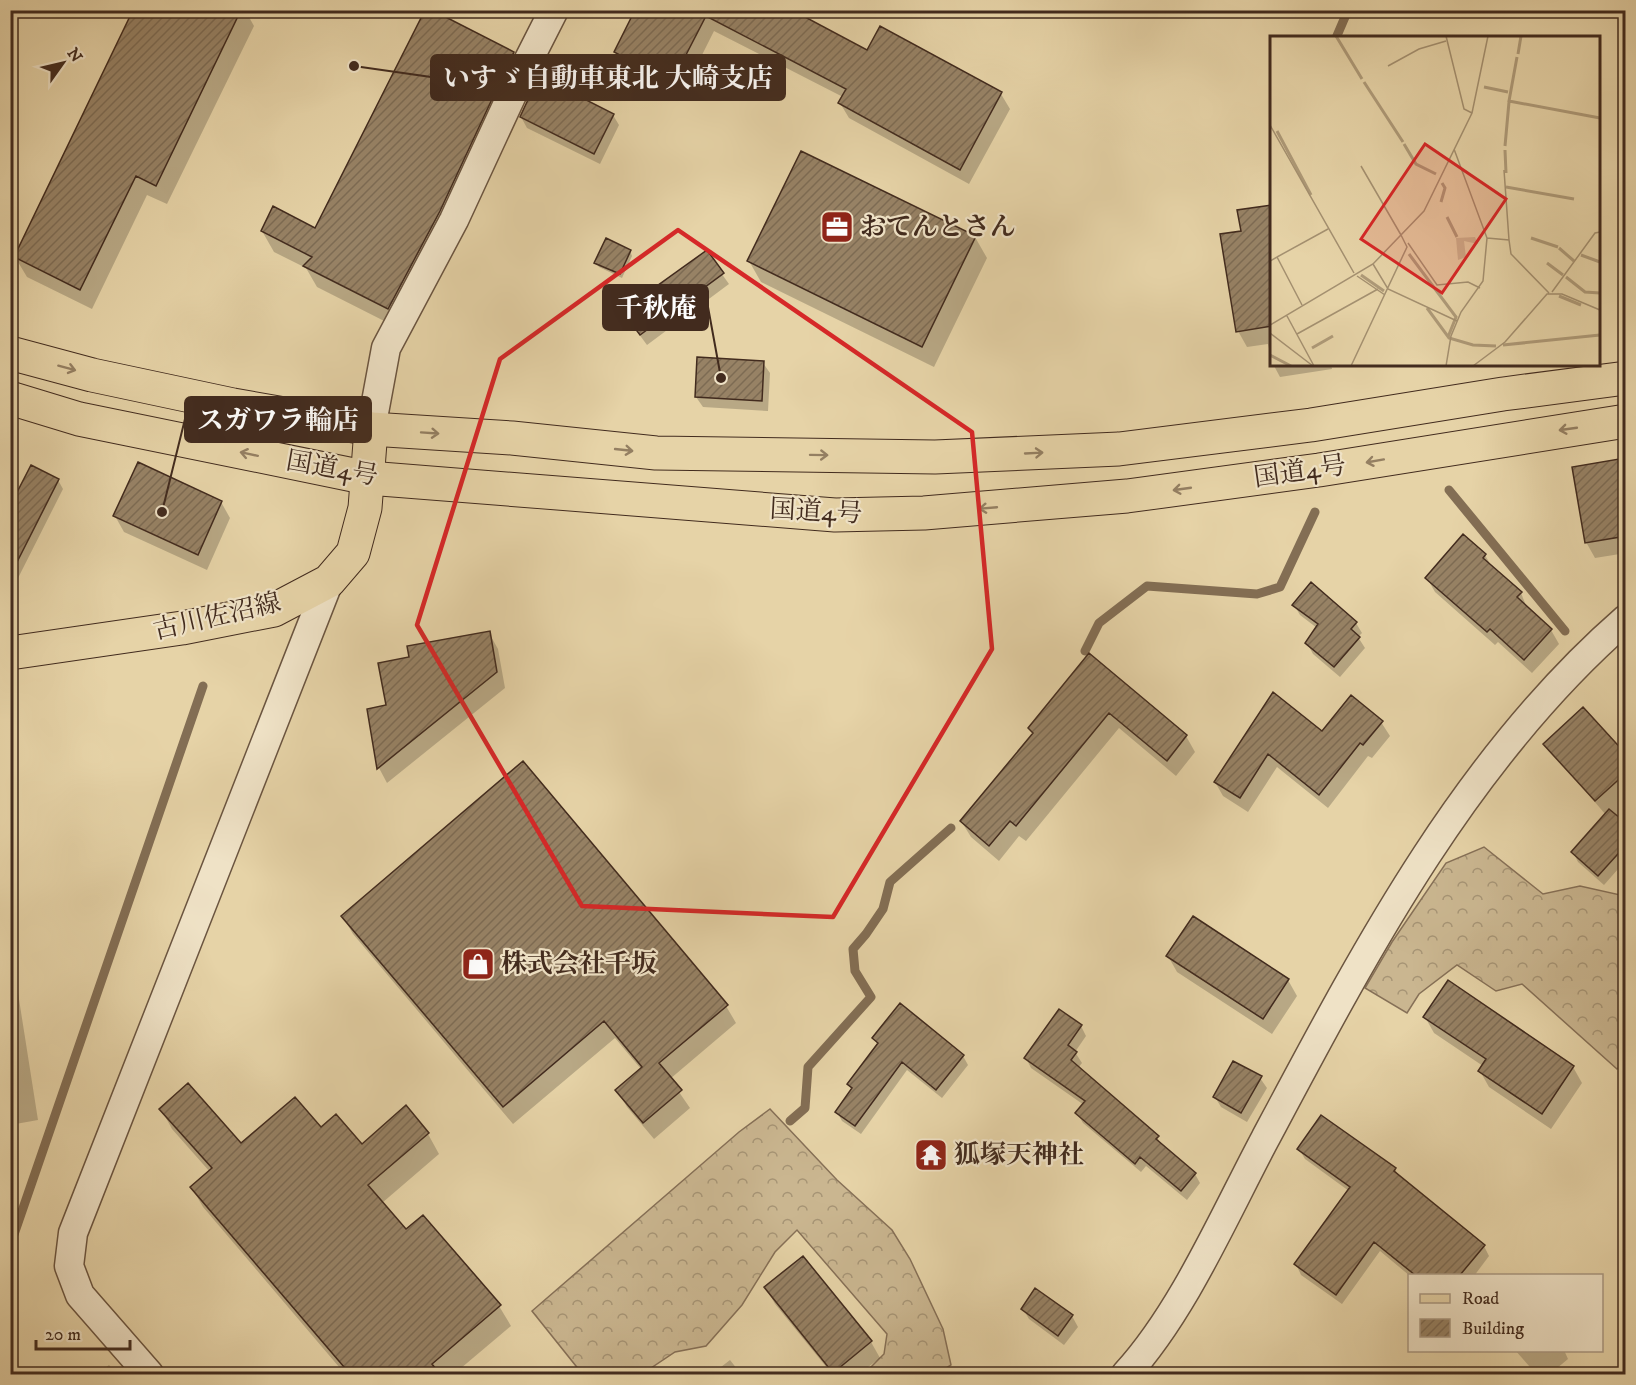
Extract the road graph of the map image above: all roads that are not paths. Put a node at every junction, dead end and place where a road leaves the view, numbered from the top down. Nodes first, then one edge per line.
1 (554, 10) edge
2 (10, 353) edge
3 (1626, 378) edge
4 (10, 398) edge
5 (1626, 421) edge
6 (371, 429) junction
7 (368, 478) junction
8 (329, 581) junction
9 (1626, 619) edge
10 (10, 653) edge
11 (149, 1374) edge
12 (1126, 1374) edge

1 - 6 street
2 -> 6 main road, 国道4号
6 -> 3 main road, 国道4号
7 -> 4 main road, 国道4号
5 -> 7 main road, 国道4号
6 - 7 main road, 古川佐沼線
7 - 8 main road, 古川佐沼線
8 - 10 main road, 古川佐沼線
8 - 11 street
9 - 12 street

